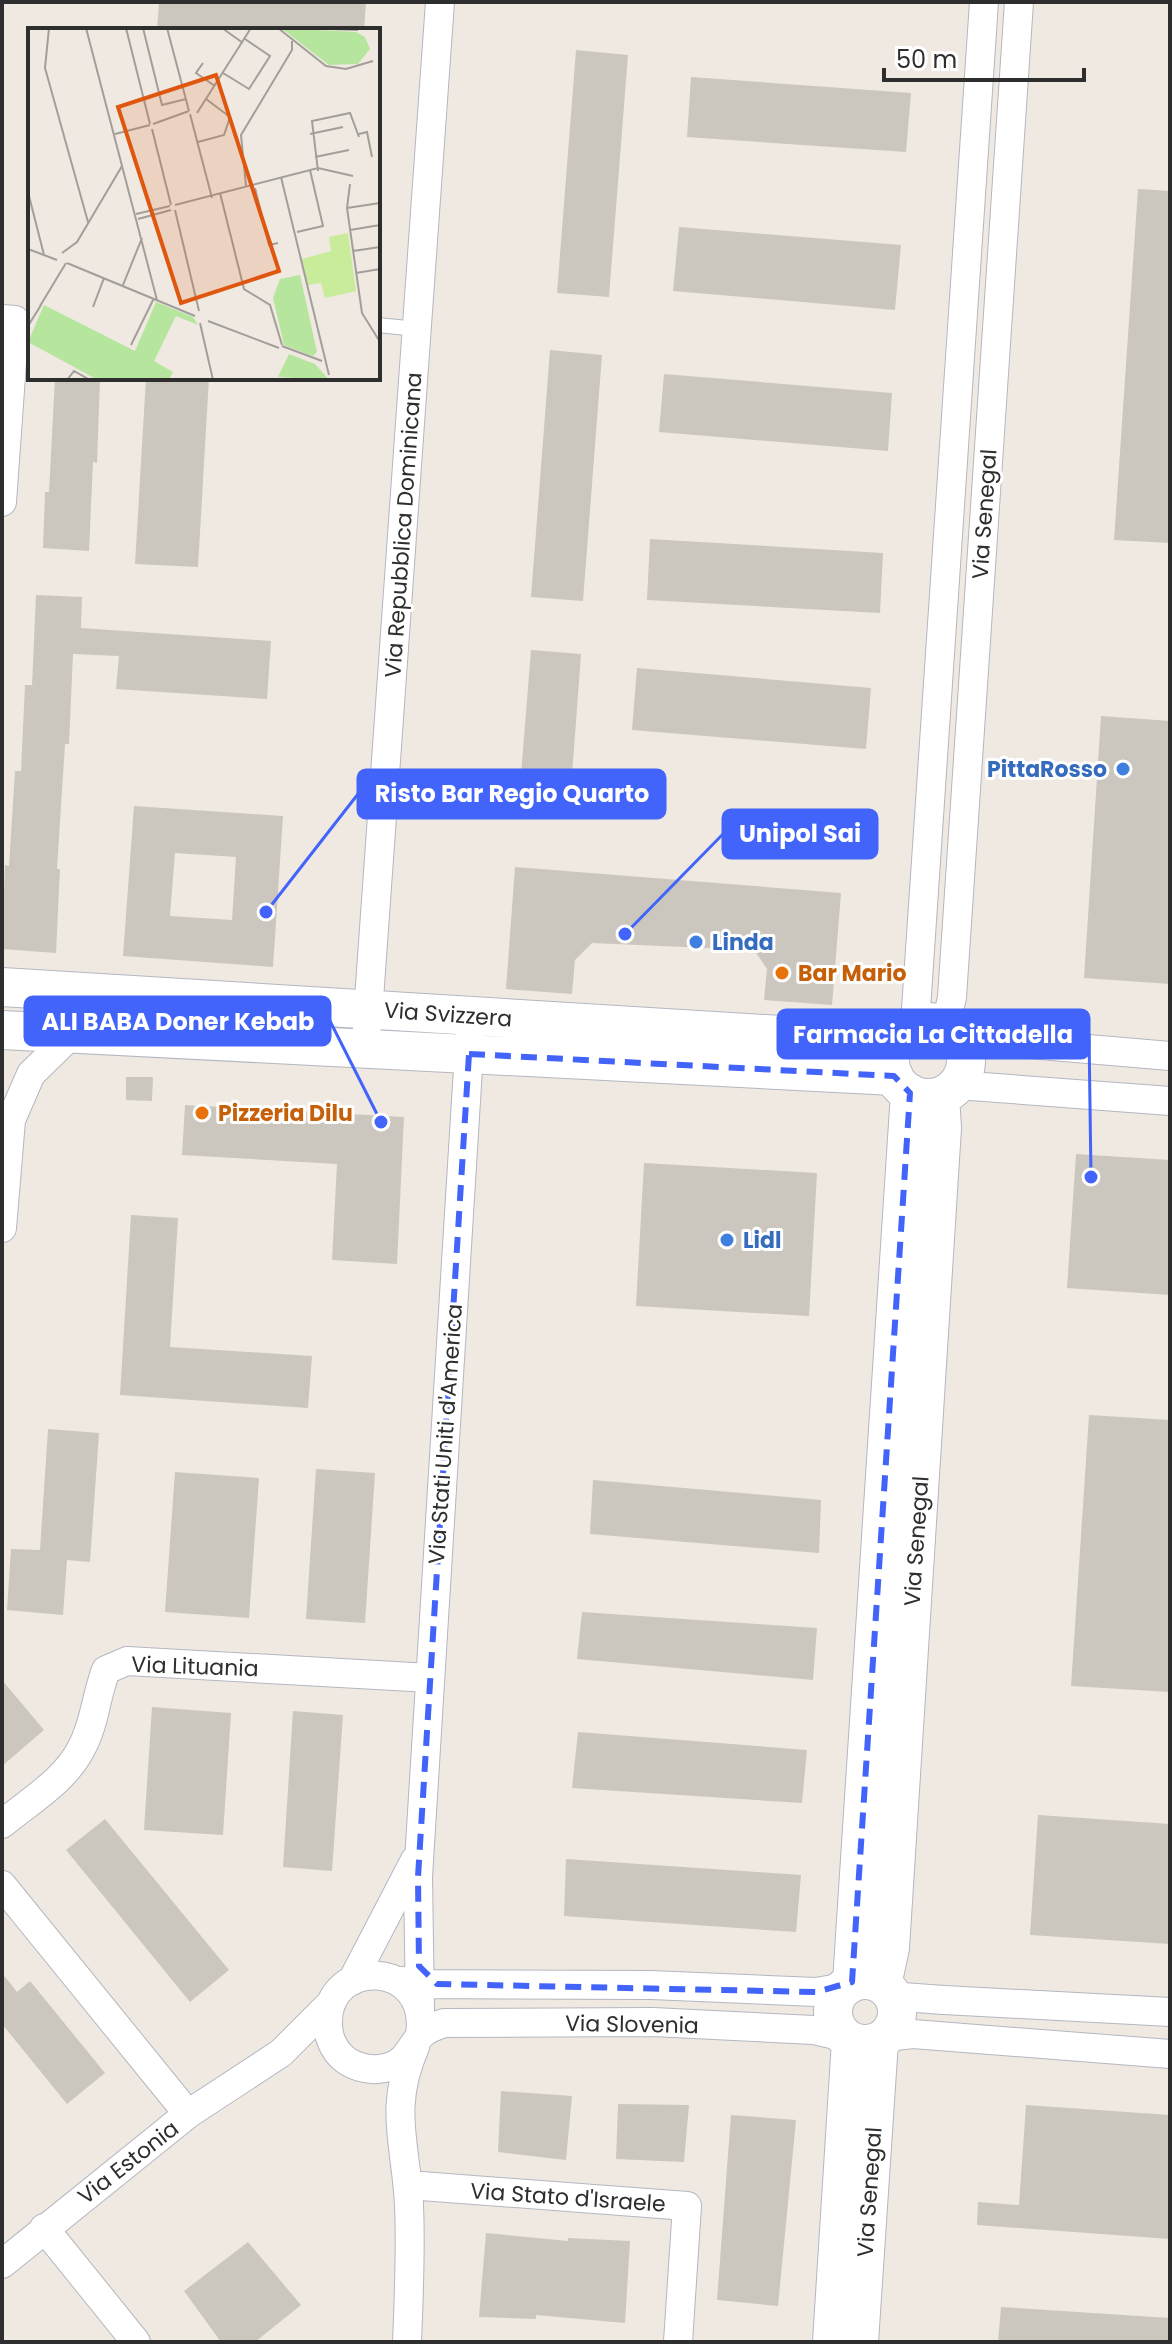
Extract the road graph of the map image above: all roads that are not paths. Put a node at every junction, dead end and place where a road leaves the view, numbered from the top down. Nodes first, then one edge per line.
1 (440, 2) edge
2 (984, 2) edge
3 (1019, 2) edge
4 (2, 319) edge
5 (380, 325) edge
6 (417, 329) junction
7 (2, 502) edge
8 (2, 987) edge
9 (369, 1009) junction
10 (471, 1015) junction
11 (2, 1030) edge
12 (72, 1034) junction
13 (601, 1042) junction
14 (366, 1047) junction
15 (469, 1054) junction
16 (1170, 1056) edge
17 (927, 1060) junction
18 (2, 1083) edge
19 (1170, 1101) edge
20 (11, 1120) junction
21 (4, 1163) edge
22 (2, 1228) edge
23 (430, 1678) junction
24 (2, 1824) edge
25 (419, 1852) junction
26 (2, 1885) edge
27 (352, 1981) junction
28 (867, 1987) junction
29 (418, 2001) junction
30 (332, 2002) junction
31 (1170, 2012) edge
32 (865, 2039) junction
33 (1170, 2054) edge
34 (350, 2062) junction
35 (258, 2066) junction
36 (188, 2114) junction
37 (399, 2131) junction
38 (408, 2185) junction
39 (44, 2228) junction
40 (2, 2264) edge
41 (136, 2342) edge
42 (407, 2342) edge
43 (678, 2342) edge
44 (832, 2342) edge
45 (859, 2342) edge

1 - 6 street, Via Repubblica Dominicana
2 - 17 street, Via Senegal
3 - 17 street, Via Senegal
4 - 7 street
5 - 6 lane
6 - 9 street, Via Repubblica Dominicana
8 - 9 main road, Via Svizzera
9 - 10 main road, Via Svizzera
9 - 14 street, Via Repubblica Dominicana
10 - 13 main road, Via Svizzera
10 - 15 street, Via Stati Uniti d'America
11 - 12 main road, Via Svizzera
12 - 14 main road, Via Svizzera
12 - 20 street
13 - 15 main road, Via Svizzera
13 - 17 main road, Via Svizzera
14 - 15 main road, Via Svizzera
15 - 23 street, Via Stati Uniti d'America
16 - 17 street, Via Svizzera
17 - 19 street, Via Svizzera
17 - 28 main road, Via Senegal
18 - 20 street
20 - 21 street
21 - 22 street
23 - 24 street, Via Lituania
23 - 25 street, Via Stati Uniti d'America
25 - 27 street, Via Stati Uniti d'America
25 - 29 street, Via Stati Uniti d'America
26 - 36 street
27 - 29 street
27 - 30 street
28 - 29 street, Via Slovenia
28 - 31 street, Via Slovenia
28 - 32 main road
28 - 32 main road
29 - 32 street, Via Slovenia
29 - 34 street
29 - 37 street, Via Stati Uniti d'America
30 - 34 street
30 - 35 street, Via Estonia
32 - 33 street, Via Slovenia
32 - 44 main road, Via Senegal
32 - 45 main road, Via Senegal
34 - 35 street, Via Estonia
34 - 37 street, Via Stati Uniti d'America
35 - 36 street, Via Estonia
36 - 39 street, Via Estonia
37 - 38 street, Via Stati Uniti d'America
38 - 42 street, Via Stati Uniti d'America
38 - 43 street, Via Stato d'Israele
39 - 40 street, Via Estonia
39 - 41 street

